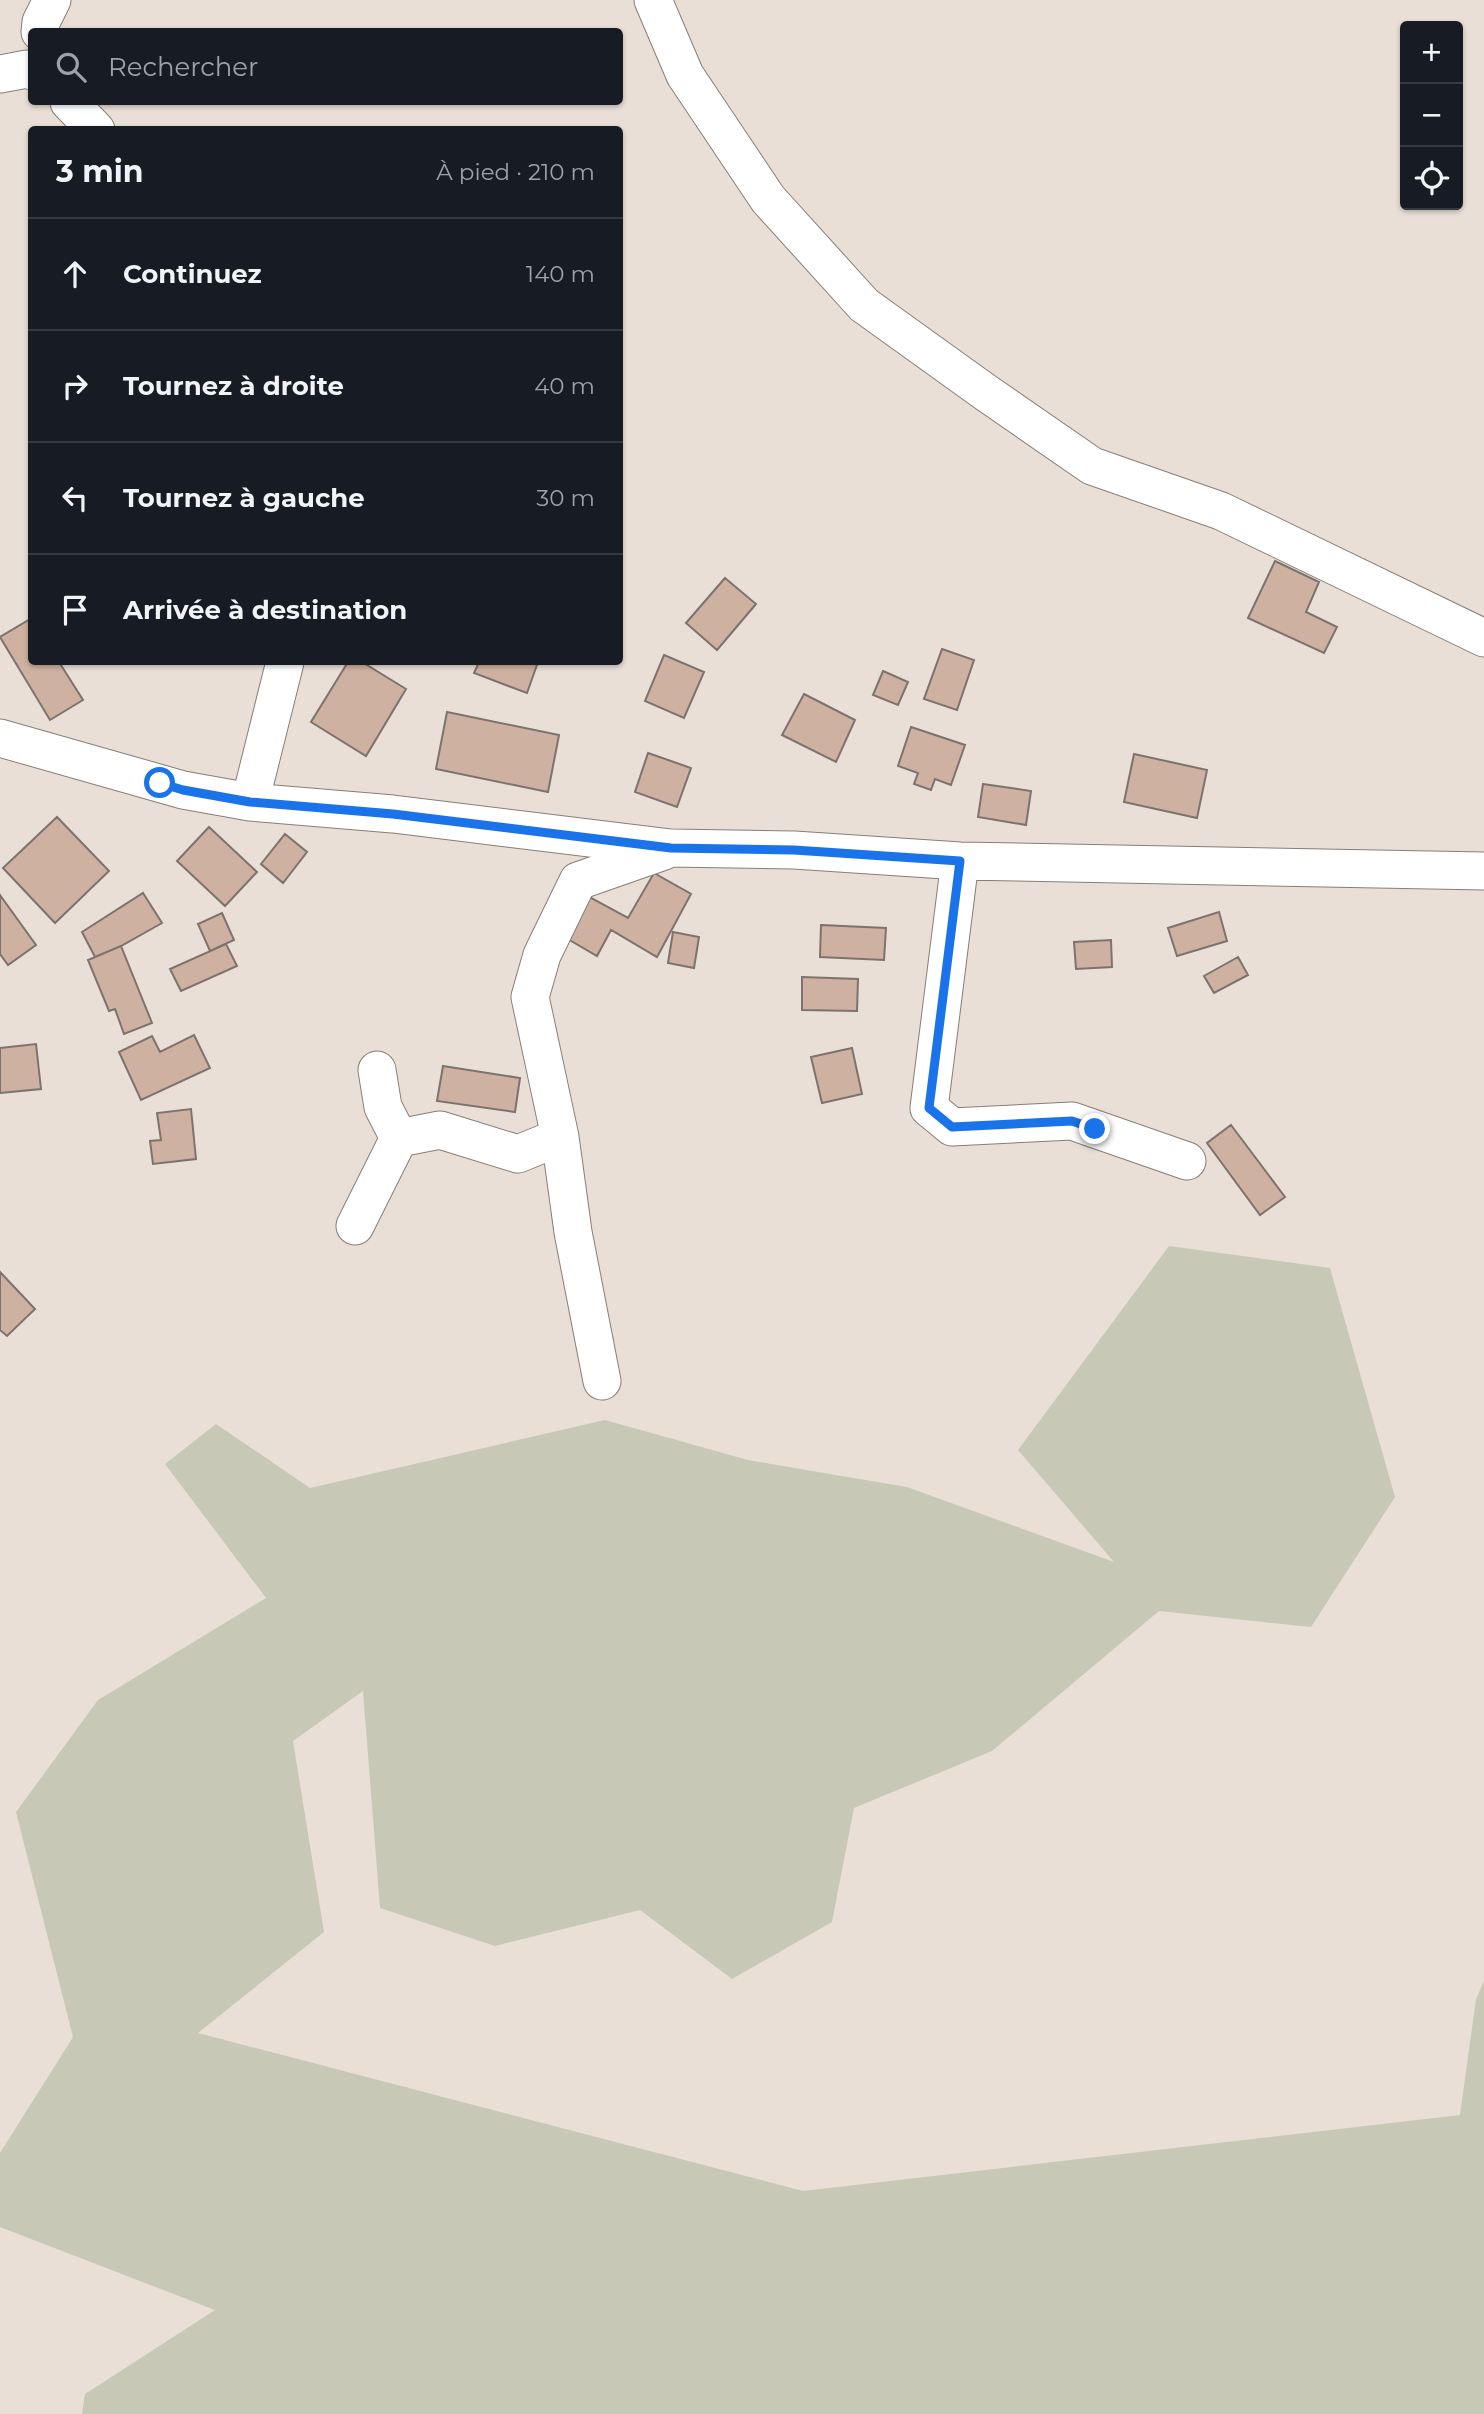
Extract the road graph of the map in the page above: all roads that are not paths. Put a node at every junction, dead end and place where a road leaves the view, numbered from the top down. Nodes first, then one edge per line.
1 (52, 0) edge
2 (653, 0) edge
3 (40, 28) edge
4 (28, 71) edge
5 (0, 74) edge
6 (72, 105) edge
7 (92, 126) edge
8 (1484, 638) edge
9 (284, 665) edge
10 (6, 730) edge
11 (250, 802) junction
12 (671, 848) junction
13 (960, 861) junction
14 (1484, 871) edge
15 (377, 1070) dead end
16 (560, 1136) junction
17 (399, 1138) junction
18 (1187, 1161) dead end
19 (355, 1226) dead end
20 (602, 1381) dead end

1 - 3 street
2 - 8 street
4 - 5 street
6 - 7 street
9 - 11 street
10 - 11 street
11 - 12 street
12 - 13 street
12 - 16 street
13 - 14 street
13 - 18 street
15 - 17 street
16 - 17 street
16 - 20 street
17 - 19 street

